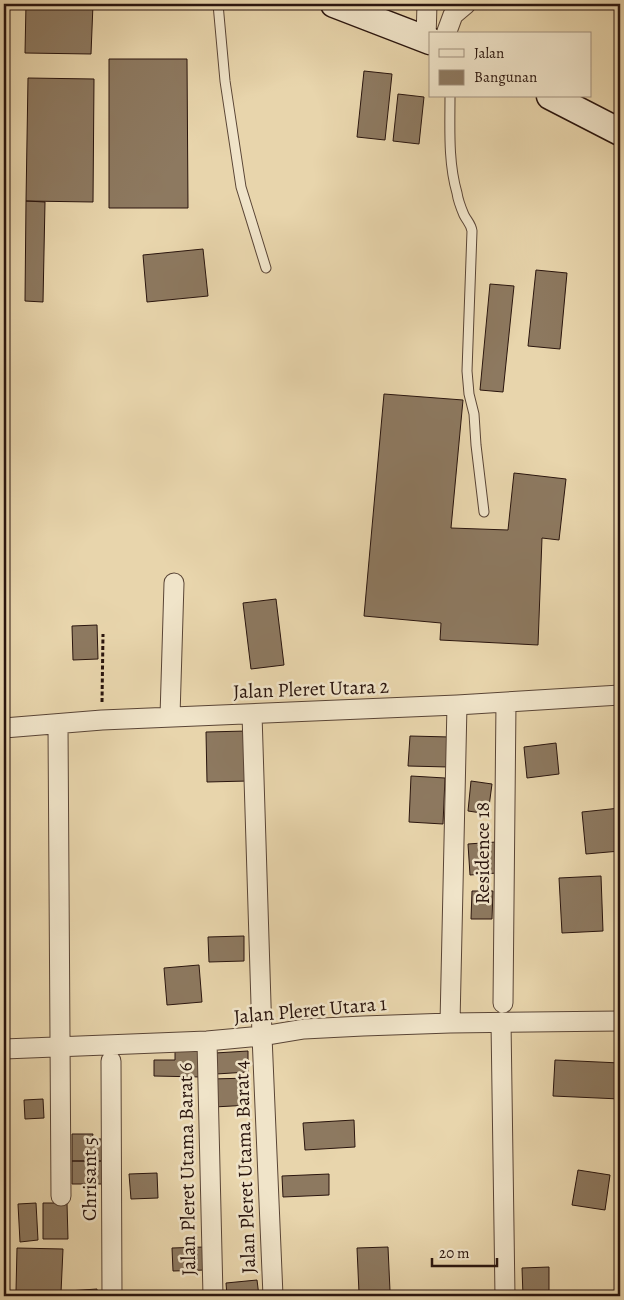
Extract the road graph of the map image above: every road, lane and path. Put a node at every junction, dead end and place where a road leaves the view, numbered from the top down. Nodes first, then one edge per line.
1 (218, 4) edge
2 (427, 4) edge
3 (466, 4) edge
4 (341, 5) edge
5 (433, 32) edge
6 (439, 32) edge
7 (429, 36) edge
8 (450, 98) edge
9 (554, 98) edge
10 (620, 132) edge
11 (266, 268) dead end
12 (484, 512) dead end
13 (174, 583) dead end
14 (103, 634) dead end
15 (620, 695) edge
16 (506, 703) junction
17 (457, 706) junction
18 (252, 714) junction
19 (170, 716) junction
20 (102, 720) junction
21 (58, 725) junction
22 (4, 728) edge
23 (503, 1003) dead end
24 (620, 1021) edge
25 (501, 1022) junction
26 (450, 1023) junction
27 (262, 1036) junction
28 (207, 1041) junction
29 (60, 1046) junction
30 (4, 1050) edge
31 (111, 1061) dead end
32 (61, 1196) dead end
33 (112, 1296) edge
34 (213, 1296) edge
35 (273, 1296) edge
36 (505, 1296) edge

1 - 11 lane
2 - 5 street
3 - 6 street
4 - 7 main road
8 - 12 lane
9 - 10 main road
13 - 19 street
14 - 20 path
15 - 16 street, Jalan Pleret Utara 2
16 - 17 street, Jalan Pleret Utara 2
16 - 23 street, Residence 18
17 - 18 street, Jalan Pleret Utara 2
17 - 26 street
18 - 19 street, Jalan Pleret Utara 2
18 - 27 street, Jalan Pleret Utama Barat 4
19 - 20 street, Jalan Pleret Utara 2
20 - 21 street, Jalan Pleret Utara 2
21 - 22 street, Jalan Pleret Utara 2
21 - 29 street
24 - 25 street, Jalan Pleret Utara 1
25 - 26 street, Jalan Pleret Utara 1
25 - 36 street
26 - 27 street, Jalan Pleret Utara 1
27 - 28 street, Jalan Pleret Utara 1
27 - 35 street, Jalan Pleret Utama Barat 4
28 - 29 street, Jalan Pleret Utara 1
28 - 34 street, Jalan Pleret Utama Barat 6
29 - 30 street, Jalan Pleret Utara 1
29 - 32 street
31 - 33 street, Chrisant 5

